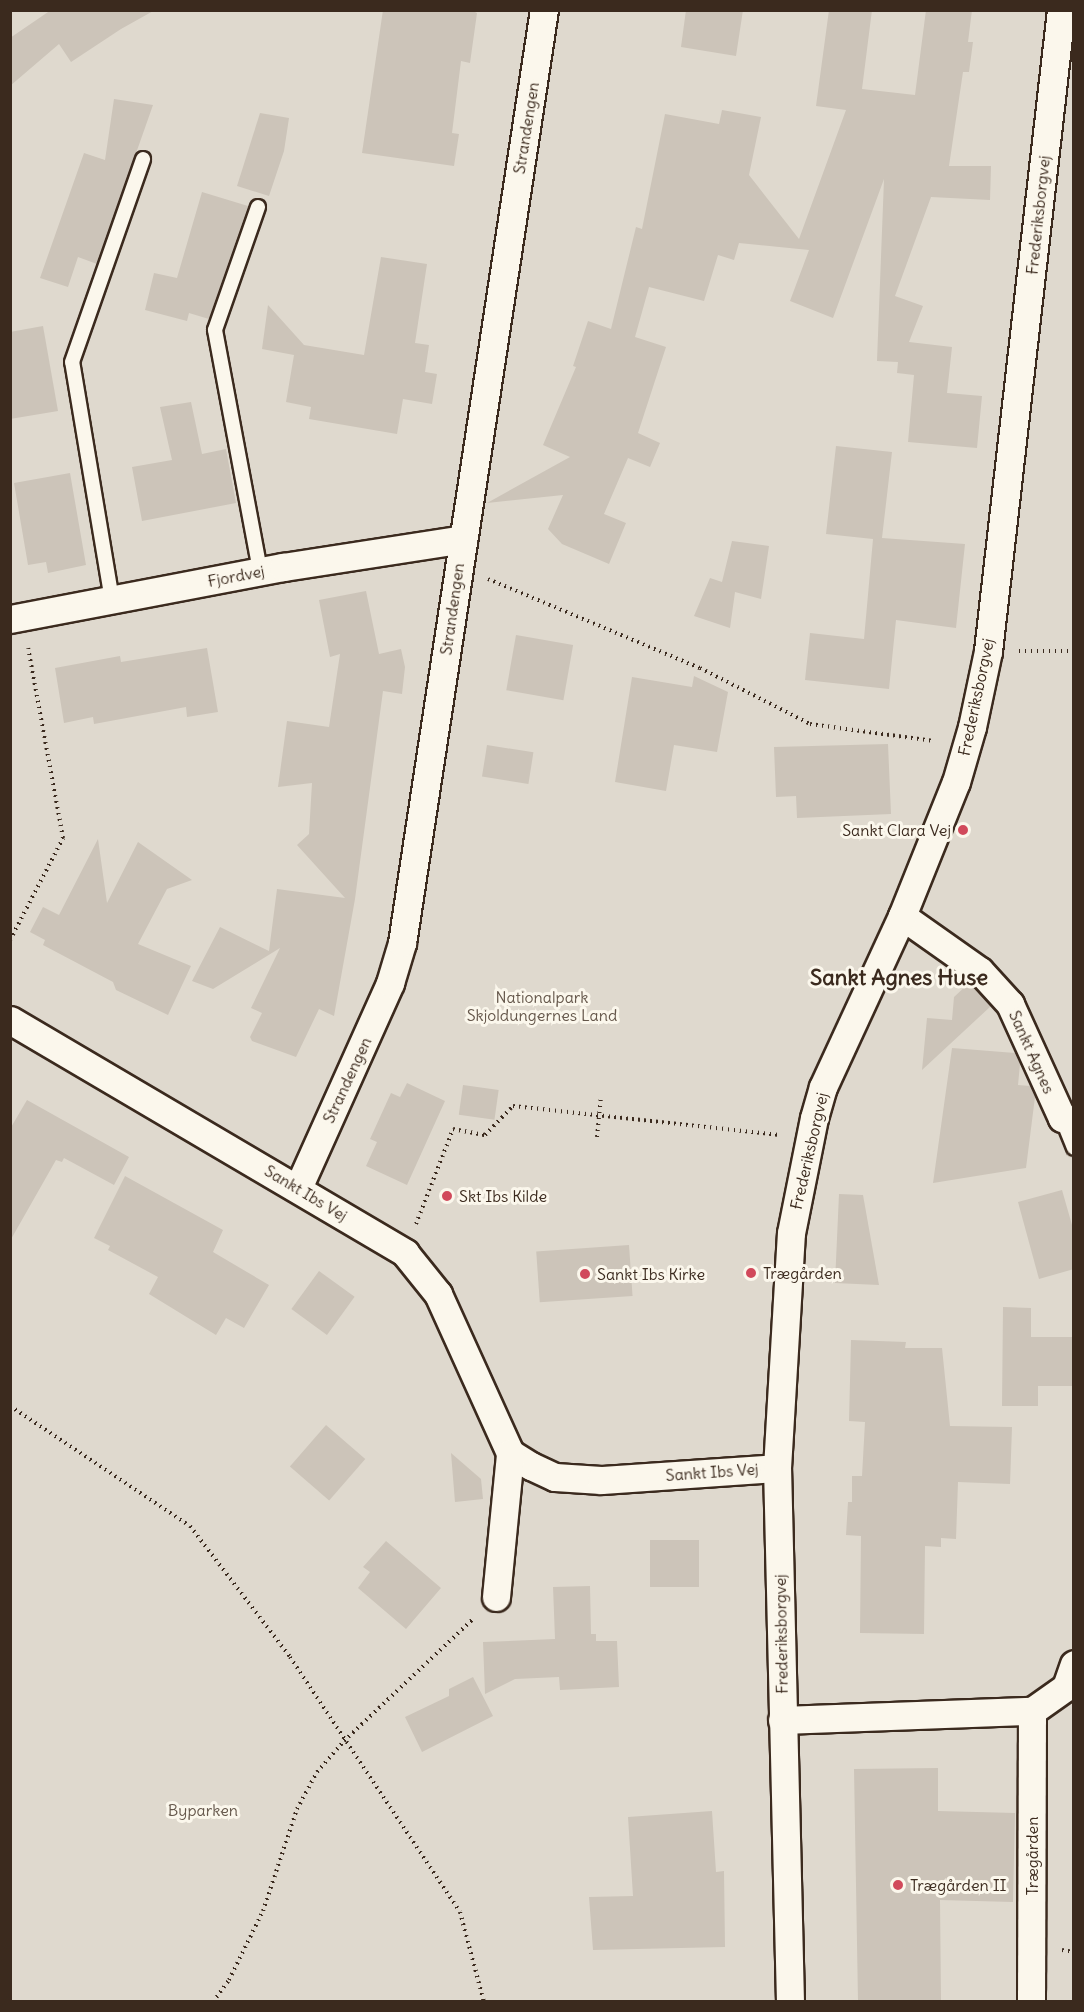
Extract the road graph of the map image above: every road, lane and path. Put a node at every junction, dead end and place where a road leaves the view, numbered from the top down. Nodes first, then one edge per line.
1 (544, 10) edge
2 (1061, 10) edge
3 (143, 159) dead end
4 (258, 207) dead end
5 (463, 539) junction
6 (458, 570) junction
7 (260, 571) junction
8 (112, 600) junction
9 (16, 618) edge
10 (988, 651) junction
11 (1074, 651) edge
12 (968, 745) junction
13 (902, 916) junction
14 (10, 940) edge
15 (10, 1020) edge
16 (601, 1097) dead end
17 (599, 1116) junction
18 (1068, 1119) edge
19 (597, 1137) dead end
20 (810, 1137) junction
21 (1074, 1148) edge
22 (298, 1188) junction
23 (405, 1253) junction
24 (10, 1406) edge
25 (510, 1453) junction
26 (777, 1468) junction
27 (496, 1597) joint
28 (1074, 1664) edge
29 (1032, 1711) junction
30 (782, 1720) junction
31 (344, 1742) junction
32 (213, 2001) edge
33 (484, 2001) edge
34 (790, 2001) edge
35 (1031, 2001) edge

1 - 5 street, Strandengen
2 - 10 street, Frederiksborgvej
3 - 8 lane
4 - 7 lane
5 - 6 street, Strandengen
5 - 7 street, Fjordvej
6 - 12 path
6 - 22 street, Strandengen
7 - 8 street, Fjordvej
8 - 9 street, Fjordvej
9 - 14 path
10 - 11 path
10 - 12 street, Frederiksborgvej
12 - 13 street, Frederiksborgvej
13 - 18 street, Sankt Agnes
13 - 20 street, Frederiksborgvej
15 - 22 street, Sankt Ibs Vej
16 - 17 path
17 - 19 path
17 - 20 path
17 - 23 path
18 - 21 lane
20 - 26 street, Frederiksborgvej
22 - 23 street, Sankt Ibs Vej
23 - 25 street, Sankt Ibs Vej
24 - 31 path
25 - 26 street, Sankt Ibs Vej
25 - 27 street, Sankt Ibs Vej
26 - 30 street, Frederiksborgvej
27 - 31 path
28 - 29 street
29 - 30 street
29 - 35 street, Trægården
30 - 34 street, Frederiksborgvej
31 - 32 path
31 - 33 path

